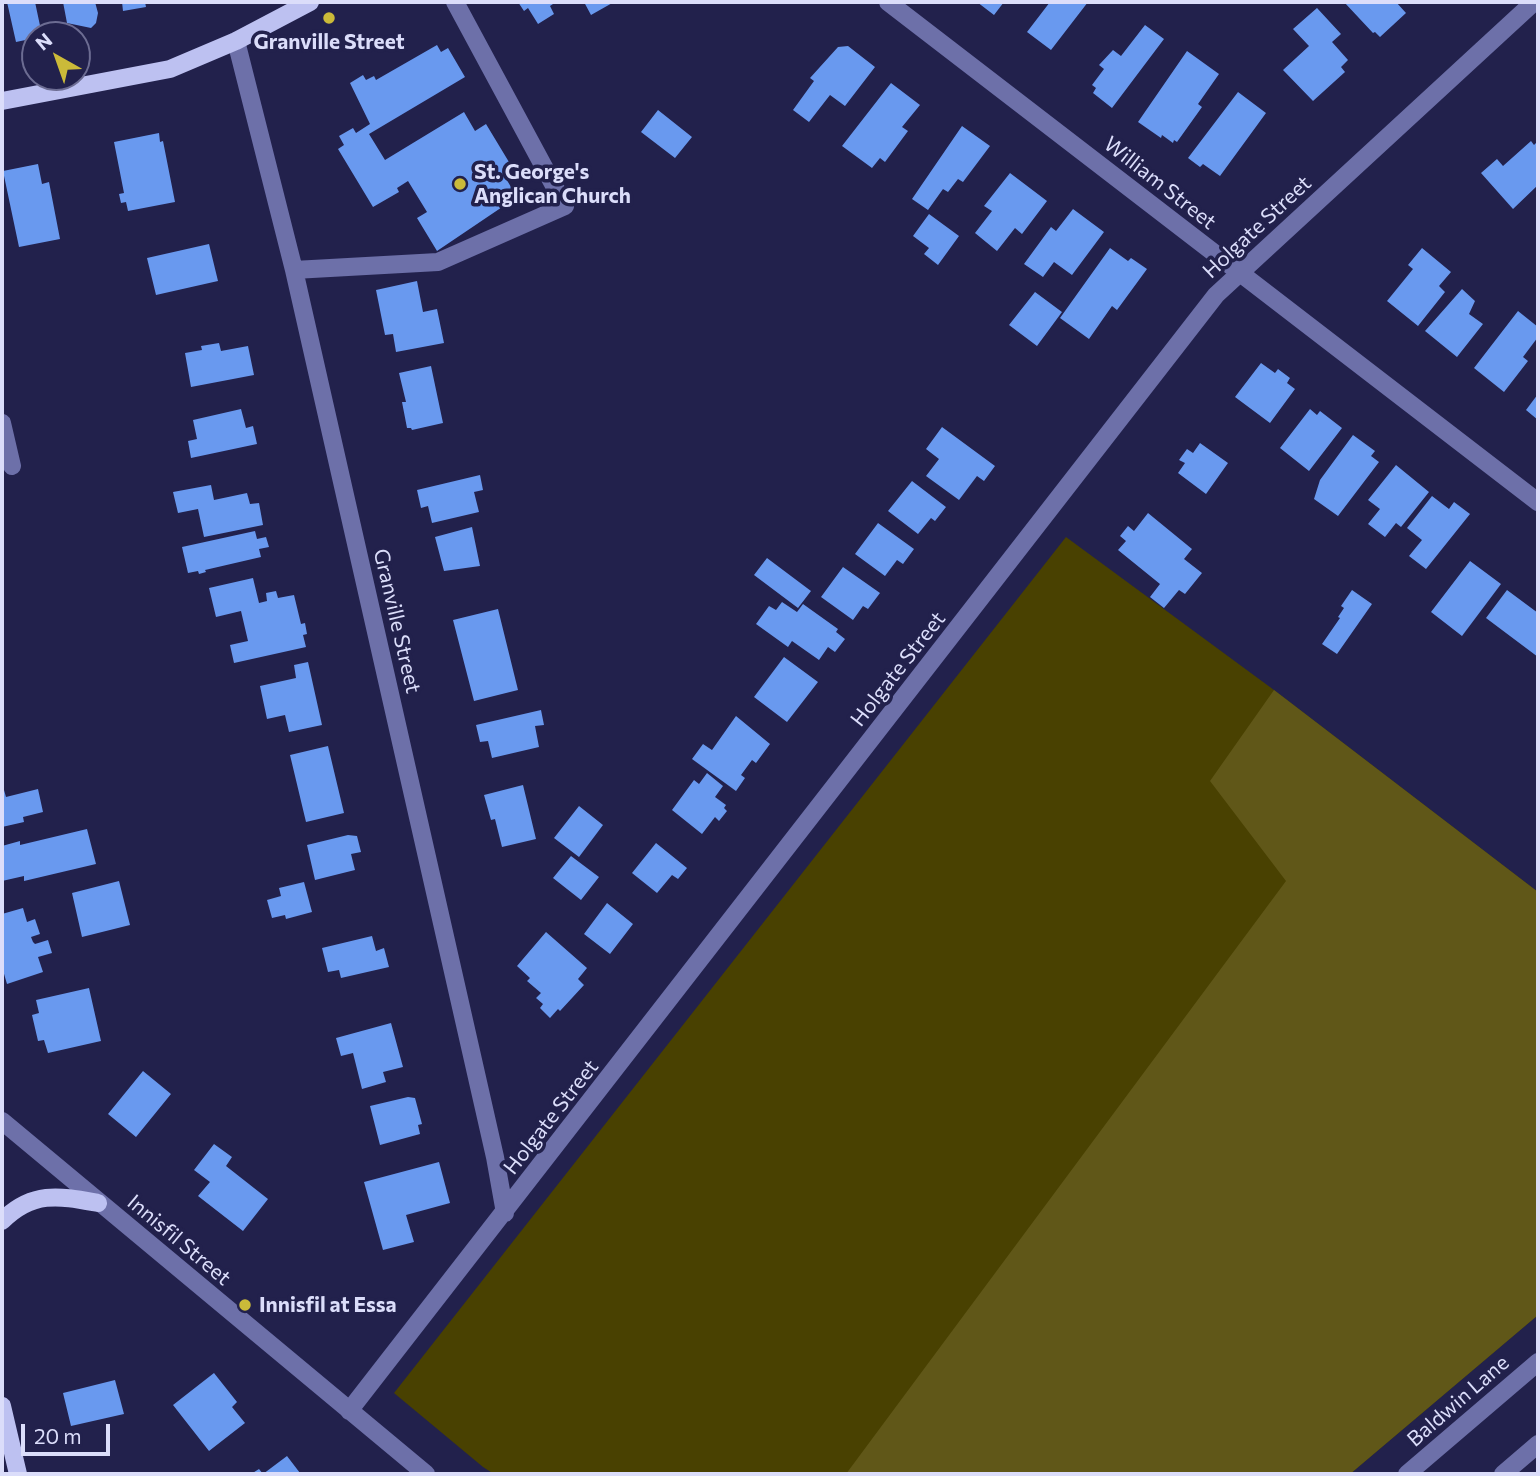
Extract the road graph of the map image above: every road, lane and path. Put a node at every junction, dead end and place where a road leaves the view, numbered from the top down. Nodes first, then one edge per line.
1 (310, 2) edge
2 (455, 2) edge
3 (888, 2) edge
4 (1534, 2) edge
5 (236, 41) junction
6 (2, 101) edge
7 (295, 270) junction
8 (1240, 273) junction
9 (2, 423) edge
10 (12, 466) dead end
11 (1538, 502) edge
12 (2, 1121) edge
13 (98, 1203) junction
14 (505, 1213) junction
15 (2, 1221) edge
16 (1537, 1366) edge
17 (2, 1406) edge
18 (349, 1411) junction
19 (1538, 1444) edge
20 (18, 1474) edge
21 (426, 1474) edge
22 (1407, 1474) edge
23 (1503, 1474) edge

1 - 5 main road
2 - 7 street
3 - 8 street, William Street
4 - 8 street, Holgate Street
5 - 6 main road
5 - 7 street, Granville Street
7 - 14 street, Granville Street
8 - 11 street, William Street
8 - 14 street, Holgate Street
9 - 10 street
12 - 13 street, Innisfil Street
13 - 15 main road
13 - 18 street, Innisfil Street
14 - 18 street, Holgate Street
16 - 22 street, Baldwin Lane
17 - 20 main road
18 - 21 street, Innisfil Street
19 - 23 street

